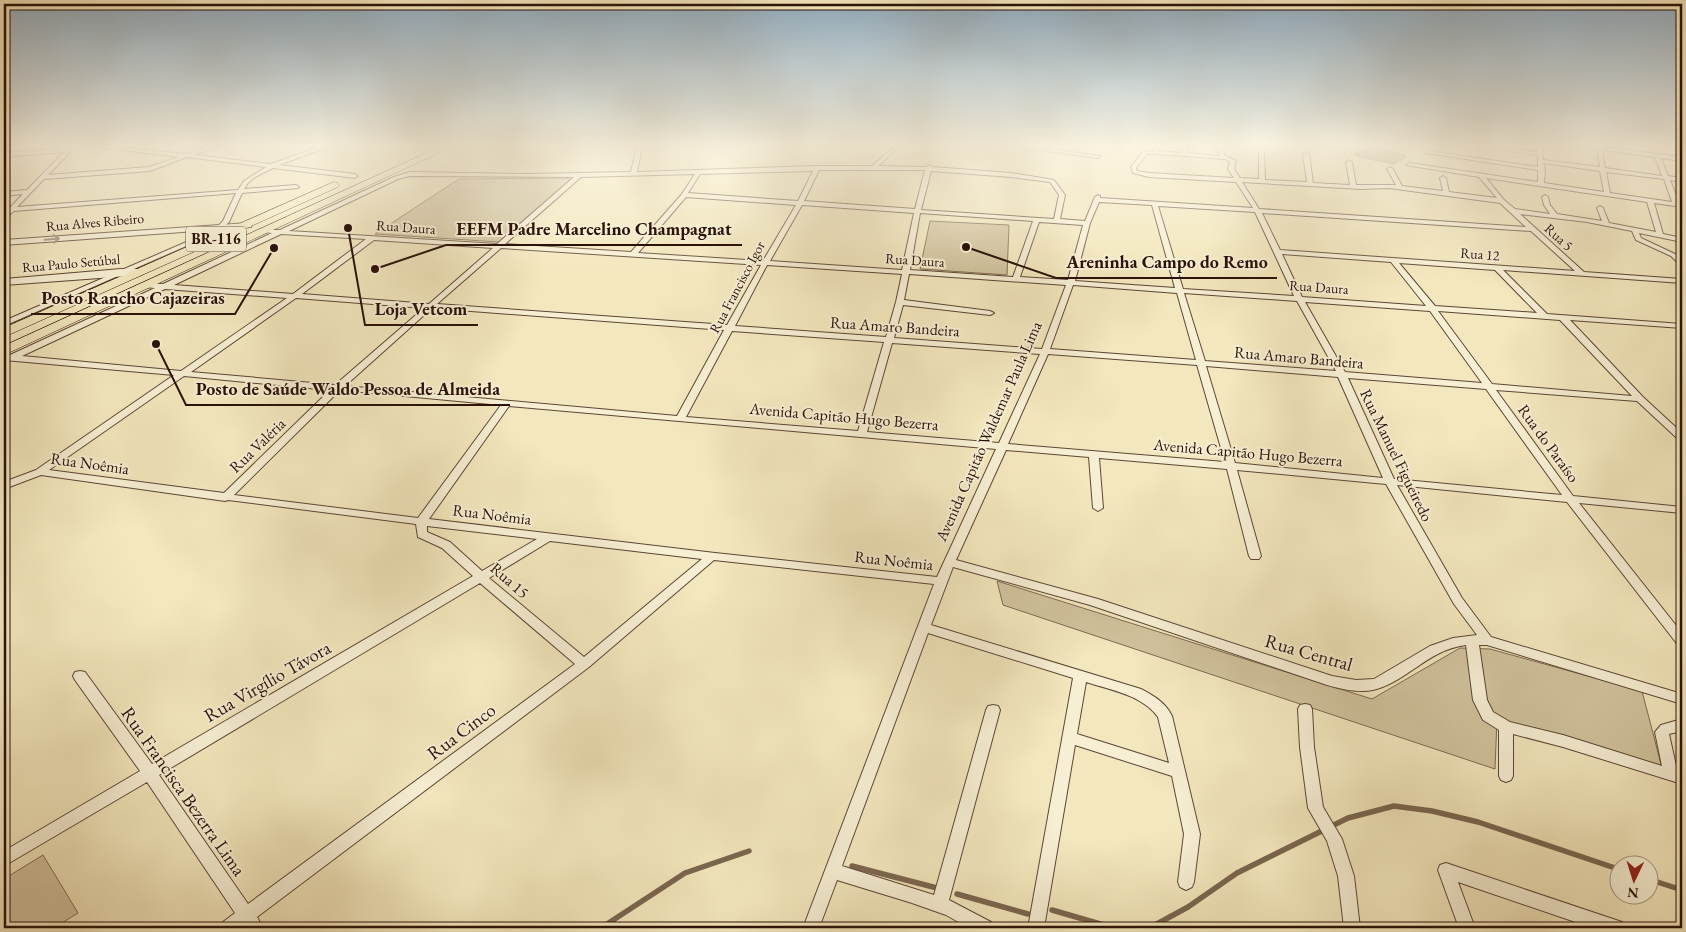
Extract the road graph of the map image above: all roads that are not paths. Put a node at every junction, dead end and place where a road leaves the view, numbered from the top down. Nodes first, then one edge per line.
1 (35, 187) edge
2 (243, 187) edge
3 (330, 187) edge
4 (360, 187) edge
5 (376, 187) edge
6 (566, 187) edge
7 (689, 187) edge
8 (808, 187) edge
9 (924, 187) edge
10 (1057, 187) edge
11 (1244, 187) edge
12 (1404, 187) edge
13 (1445, 187) edge
14 (1491, 187) edge
15 (1567, 187) edge
16 (1606, 187) edge
17 (1670, 187) edge
18 (296, 188) dead end
19 (239, 191) junction
20 (30, 192) junction
21 (350, 192) junction
22 (364, 193) junction
23 (1446, 193) junction
24 (1607, 193) junction
25 (4, 194) edge
26 (684, 195) junction
27 (1546, 197) dead end
28 (1650, 200) junction
29 (1502, 201) junction
30 (800, 203) junction
31 (1679, 204) edge
32 (1155, 205) junction
33 (1600, 208) dead end
34 (12, 209) junction
35 (1513, 211) junction
36 (1258, 212) junction
37 (917, 213) junction
38 (1555, 216) junction
39 (4, 218) edge
40 (1057, 220) junction
41 (1036, 221) junction
42 (248, 224) junction
43 (1087, 224) junction
44 (1607, 225) junction
45 (223, 226) junction
46 (1532, 229) junction
47 (265, 231) junction
48 (1635, 231) junction
49 (283, 232) junction
50 (1660, 236) junction
51 (374, 237) junction
52 (1682, 240) edge
53 (4, 243) edge
54 (498, 246) junction
55 (1276, 252) junction
56 (633, 254) junction
57 (1393, 260) junction
58 (765, 263) junction
59 (1682, 264) edge
60 (1496, 267) junction
61 (906, 271) junction
62 (121, 272) junction
63 (142, 272) junction
64 (1581, 273) junction
65 (1016, 279) junction
66 (1682, 281) edge
67 (4, 282) edge
68 (1071, 282) junction
69 (147, 285) junction
70 (165, 287) junction
71 (1178, 290) junction
72 (296, 295) junction
73 (1299, 298) junction
74 (900, 302) junction
75 (432, 305) junction
76 (1433, 309) junction
77 (990, 313) dead end
78 (1545, 316) junction
79 (1562, 317) junction
80 (1682, 326) edge
81 (730, 329) junction
82 (5, 330) edge
83 (888, 341) junction
84 (1045, 352) junction
85 (6, 357) edge
86 (1202, 363) junction
87 (181, 374) junction
88 (1342, 375) junction
89 (337, 388) junction
90 (1489, 388) junction
91 (1640, 398) junction
92 (506, 403) junction
93 (680, 418) junction
94 (1668, 425) junction
95 (1682, 426) edge
96 (862, 434) junction
97 (1682, 438) edge
98 (1003, 446) junction
99 (1094, 454) junction
100 (1231, 466) junction
101 (40, 472) junction
102 (1390, 482) junction
103 (4, 486) edge
104 (225, 498) junction
105 (1570, 499) junction
106 (1098, 508) dead end
107 (1682, 510) edge
108 (421, 522) junction
109 (549, 537) junction
110 (1254, 556) dead end
111 (711, 557) junction
112 (949, 562) junction
113 (481, 577) junction
114 (941, 581) junction
115 (924, 627) junction
116 (1472, 640) junction
117 (1487, 640) junction
118 (1682, 642) edge
119 (584, 664) junction
120 (80, 676) dead end
121 (1080, 677) junction
122 (1681, 701) edge
123 (1305, 709) dead end
124 (993, 710) dead end
125 (1682, 725) edge
126 (1506, 727) junction
127 (1069, 737) junction
128 (149, 772) junction
129 (1177, 772) junction
130 (1506, 776) dead end
131 (1677, 776) edge
132 (4, 859) edge
133 (832, 871) junction
134 (1186, 882) dead end
135 (939, 905) junction
136 (246, 916) junction
137 (1612, 927) edge
138 (229, 928) edge
139 (255, 928) edge
140 (811, 928) edge
141 (985, 928) edge
142 (1036, 928) edge
143 (1352, 928) edge
144 (1467, 928) edge

1 - 20 street
2 - 19 street
3 - 42 highway, BR-116
4 - 21 highway, BR-116
5 - 22 street
6 - 54 street, Rua Valéria
7 - 26 street
8 - 30 street, Rua Francisco Igor
9 - 37 street
10 - 40 street
11 - 36 street, Rua Manuel Figueiredo
12 - 23 street
13 - 23 street
14 - 29 street, Rua 5
15 - 24 street
16 - 24 street
17 - 31 street
18 - 19 street
19 - 34 street
19 - 45 street
20 - 25 street
20 - 34 street
21 - 22 street
21 - 47 highway, BR-116
22 - 49 street
23 - 29 street
24 - 28 street
26 - 30 street
26 - 56 street
27 - 38 street
28 - 31 street
28 - 50 street
29 - 35 street, Rua 5
30 - 37 street
30 - 58 street, Rua Francisco Igor
32 - 36 street
32 - 43 street, Avenida Capitão Waldemar Paula Lima
32 - 71 street
33 - 44 street
34 - 39 street
35 - 38 street
35 - 46 street, Rua 5
36 - 46 street
36 - 55 street, Rua Manuel Figueiredo
37 - 41 street
37 - 61 street
38 - 44 street
40 - 41 street
40 - 43 street
41 - 65 street
42 - 45 street, Rua Alves Ribeiro
42 - 63 highway, BR-116
43 - 68 street, Avenida Capitão Waldemar Paula Lima
44 - 48 street
53 -> 45 street, Rua Alves Ribeiro
45 - 62 street
46 - 64 street, Rua 5
47 - 49 street, Rua Daura
47 - 69 highway, BR-116
48 - 50 street
48 - 59 street
49 - 51 street, Rua Daura
49 - 70 street
50 - 52 street
51 - 54 street, Rua Daura
51 - 72 street
54 - 56 street, Rua Daura
54 - 75 street, Rua Valéria
55 - 57 street, Rua 12
55 - 73 street, Rua Manuel Figueiredo
56 - 58 street, Rua Daura
57 - 60 street, Rua 12
57 - 76 street, Rua do Paraíso
58 - 61 street, Rua Daura
58 - 81 street, Rua Francisco Igor
60 - 64 street, Rua 12
60 - 78 street
61 - 65 street, Rua Daura
61 - 74 street
62 - 63 street, Rua Paulo Setúbal
62 - 67 street, Rua Paulo Setúbal
62 - 82 street
63 - 82 highway, BR-116
64 - 66 street, Rua 12
65 - 68 street, Rua Daura
68 - 71 street, Rua Daura
68 - 84 street, Avenida Capitão Waldemar Paula Lima
69 - 70 street, Rua Amaro Bandeira
69 - 85 highway, BR-116
70 - 72 street, Rua Amaro Bandeira
70 - 85 street
71 - 73 street, Rua Daura
71 - 86 street
72 - 75 street, Rua Amaro Bandeira
72 - 87 street
73 - 76 street, Rua Daura
73 - 88 street, Rua Manuel Figueiredo
74 - 77 street
74 - 83 street
75 - 81 street, Rua Amaro Bandeira
75 - 89 street, Rua Valéria
76 - 78 street, Rua Daura
76 - 90 street, Rua do Paraíso
78 - 79 street, Rua Daura
79 - 80 street, Rua Daura
79 - 91 street
81 - 83 street, Rua Amaro Bandeira
81 - 93 street, Rua Francisco Igor
83 - 84 street, Rua Amaro Bandeira
83 - 96 street
84 - 86 street, Rua Amaro Bandeira
84 - 98 street, Avenida Capitão Waldemar Paula Lima
85 - 87 street, Avenida Capitão Hugo Bezerra
86 - 88 street, Rua Amaro Bandeira
86 - 100 street
87 - 89 street, Avenida Capitão Hugo Bezerra
87 - 101 street
88 - 90 street, Rua Amaro Bandeira
88 - 102 street, Rua Manuel Figueiredo
89 - 92 street, Avenida Capitão Hugo Bezerra
89 - 104 street, Rua Valéria
90 - 91 street, Rua Amaro Bandeira
90 - 105 street, Rua do Paraíso
91 - 94 street
92 - 93 street, Avenida Capitão Hugo Bezerra
92 - 108 street
93 - 96 street, Avenida Capitão Hugo Bezerra
94 - 95 street
94 - 97 street
96 - 98 street, Avenida Capitão Hugo Bezerra
98 - 99 street, Avenida Capitão Hugo Bezerra
98 - 112 street, Avenida Capitão Waldemar Paula Lima
99 - 100 street, Avenida Capitão Hugo Bezerra
99 - 106 street
100 - 102 street, Avenida Capitão Hugo Bezerra
100 - 110 street
101 - 103 street
101 - 104 street, Rua Noêmia
102 - 105 street, Avenida Capitão Hugo Bezerra
102 - 117 street, Rua Manuel Figueiredo
104 - 108 street, Rua Noêmia
105 - 107 street, Avenida Capitão Hugo Bezerra
105 - 118 street, Rua do Paraíso
108 - 109 street, Rua Noêmia
108 - 113 street, Rua 15
109 - 111 street, Rua Noêmia
109 - 113 street, Rua Virgílio Távora
111 - 114 street, Rua Noêmia
111 - 119 street, Rua Cinco
112 - 114 street, Avenida Capitão Waldemar Paula Lima
112 - 116 street, Rua Central
113 - 119 street, Rua 15
113 - 128 street, Rua Virgílio Távora
114 - 115 street, Avenida Capitão Waldemar Paula Lima
115 - 121 street
115 - 133 street, Avenida Capitão Waldemar Paula Lima
116 - 117 street, Rua Central
116 - 126 street
117 - 122 street, Rua Central
119 - 136 street, Rua Cinco
120 - 128 street, Rua Francisca Bezerra Lima
121 - 127 street
121 - 129 street
123 - 143 street
124 - 135 street
125 - 131 street
126 - 130 street
126 - 131 street
127 - 129 street
127 - 142 street
128 - 132 street, Rua Virgílio Távora
128 - 136 street, Rua Francisca Bezerra Lima
129 - 134 street
133 - 135 street
133 - 140 street, Avenida Capitão Waldemar Paula Lima
135 - 141 street
136 - 138 street, Rua Cinco
136 - 139 street, Rua Francisca Bezerra Lima
137 - 144 street

